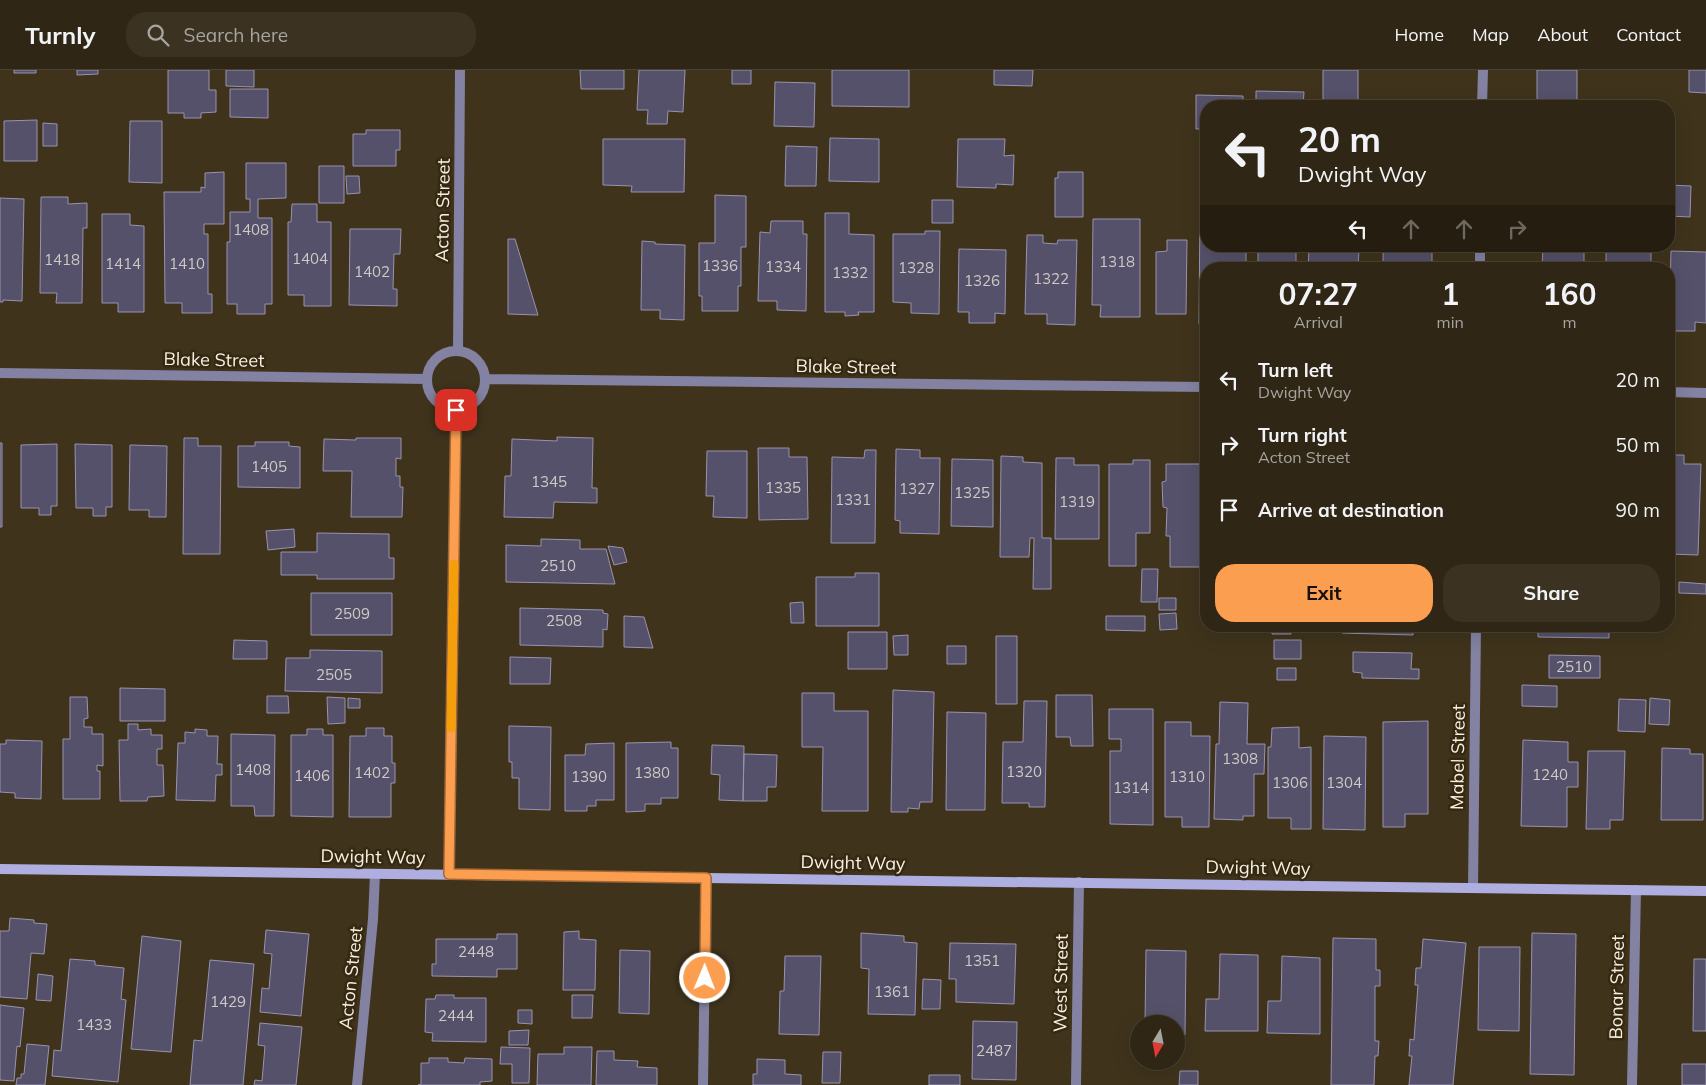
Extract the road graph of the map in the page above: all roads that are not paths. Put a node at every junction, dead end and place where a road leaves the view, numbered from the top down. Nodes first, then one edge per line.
1 (460, 70) edge
2 (1483, 70) edge
3 (1482, 100) edge
4 (458, 351) junction
5 (0, 373) edge
6 (427, 379) junction
7 (486, 380) junction
8 (1200, 387) edge
9 (1675, 392) edge
10 (1706, 393) edge
11 (456, 410) junction
12 (1476, 632) edge
13 (0, 869) edge
14 (376, 874) junction
15 (449, 874) junction
16 (706, 878) junction
17 (1079, 882) junction
18 (1474, 887) junction
19 (1636, 890) junction
20 (1706, 890) edge
21 (357, 1085) edge
22 (703, 1085) edge
23 (1076, 1085) edge
24 (1632, 1085) edge

1 - 4 street, Acton Street
2 - 3 street
4 - 6 street
4 - 7 street
5 - 6 street, Blake Street
6 - 11 street
7 - 8 street, Blake Street
7 - 11 street
9 - 10 street
11 - 15 street
12 - 18 street, Mabel Street
13 - 14 street, Dwight Way
14 - 15 street, Dwight Way
14 - 21 street, Acton Street
15 - 16 street, Dwight Way
16 - 17 street, Dwight Way
16 - 22 street
17 - 18 street, Dwight Way
17 - 23 street, West Street
18 - 19 street, Dwight Way
19 - 20 street, Dwight Way
19 - 24 street, Bonar Street

